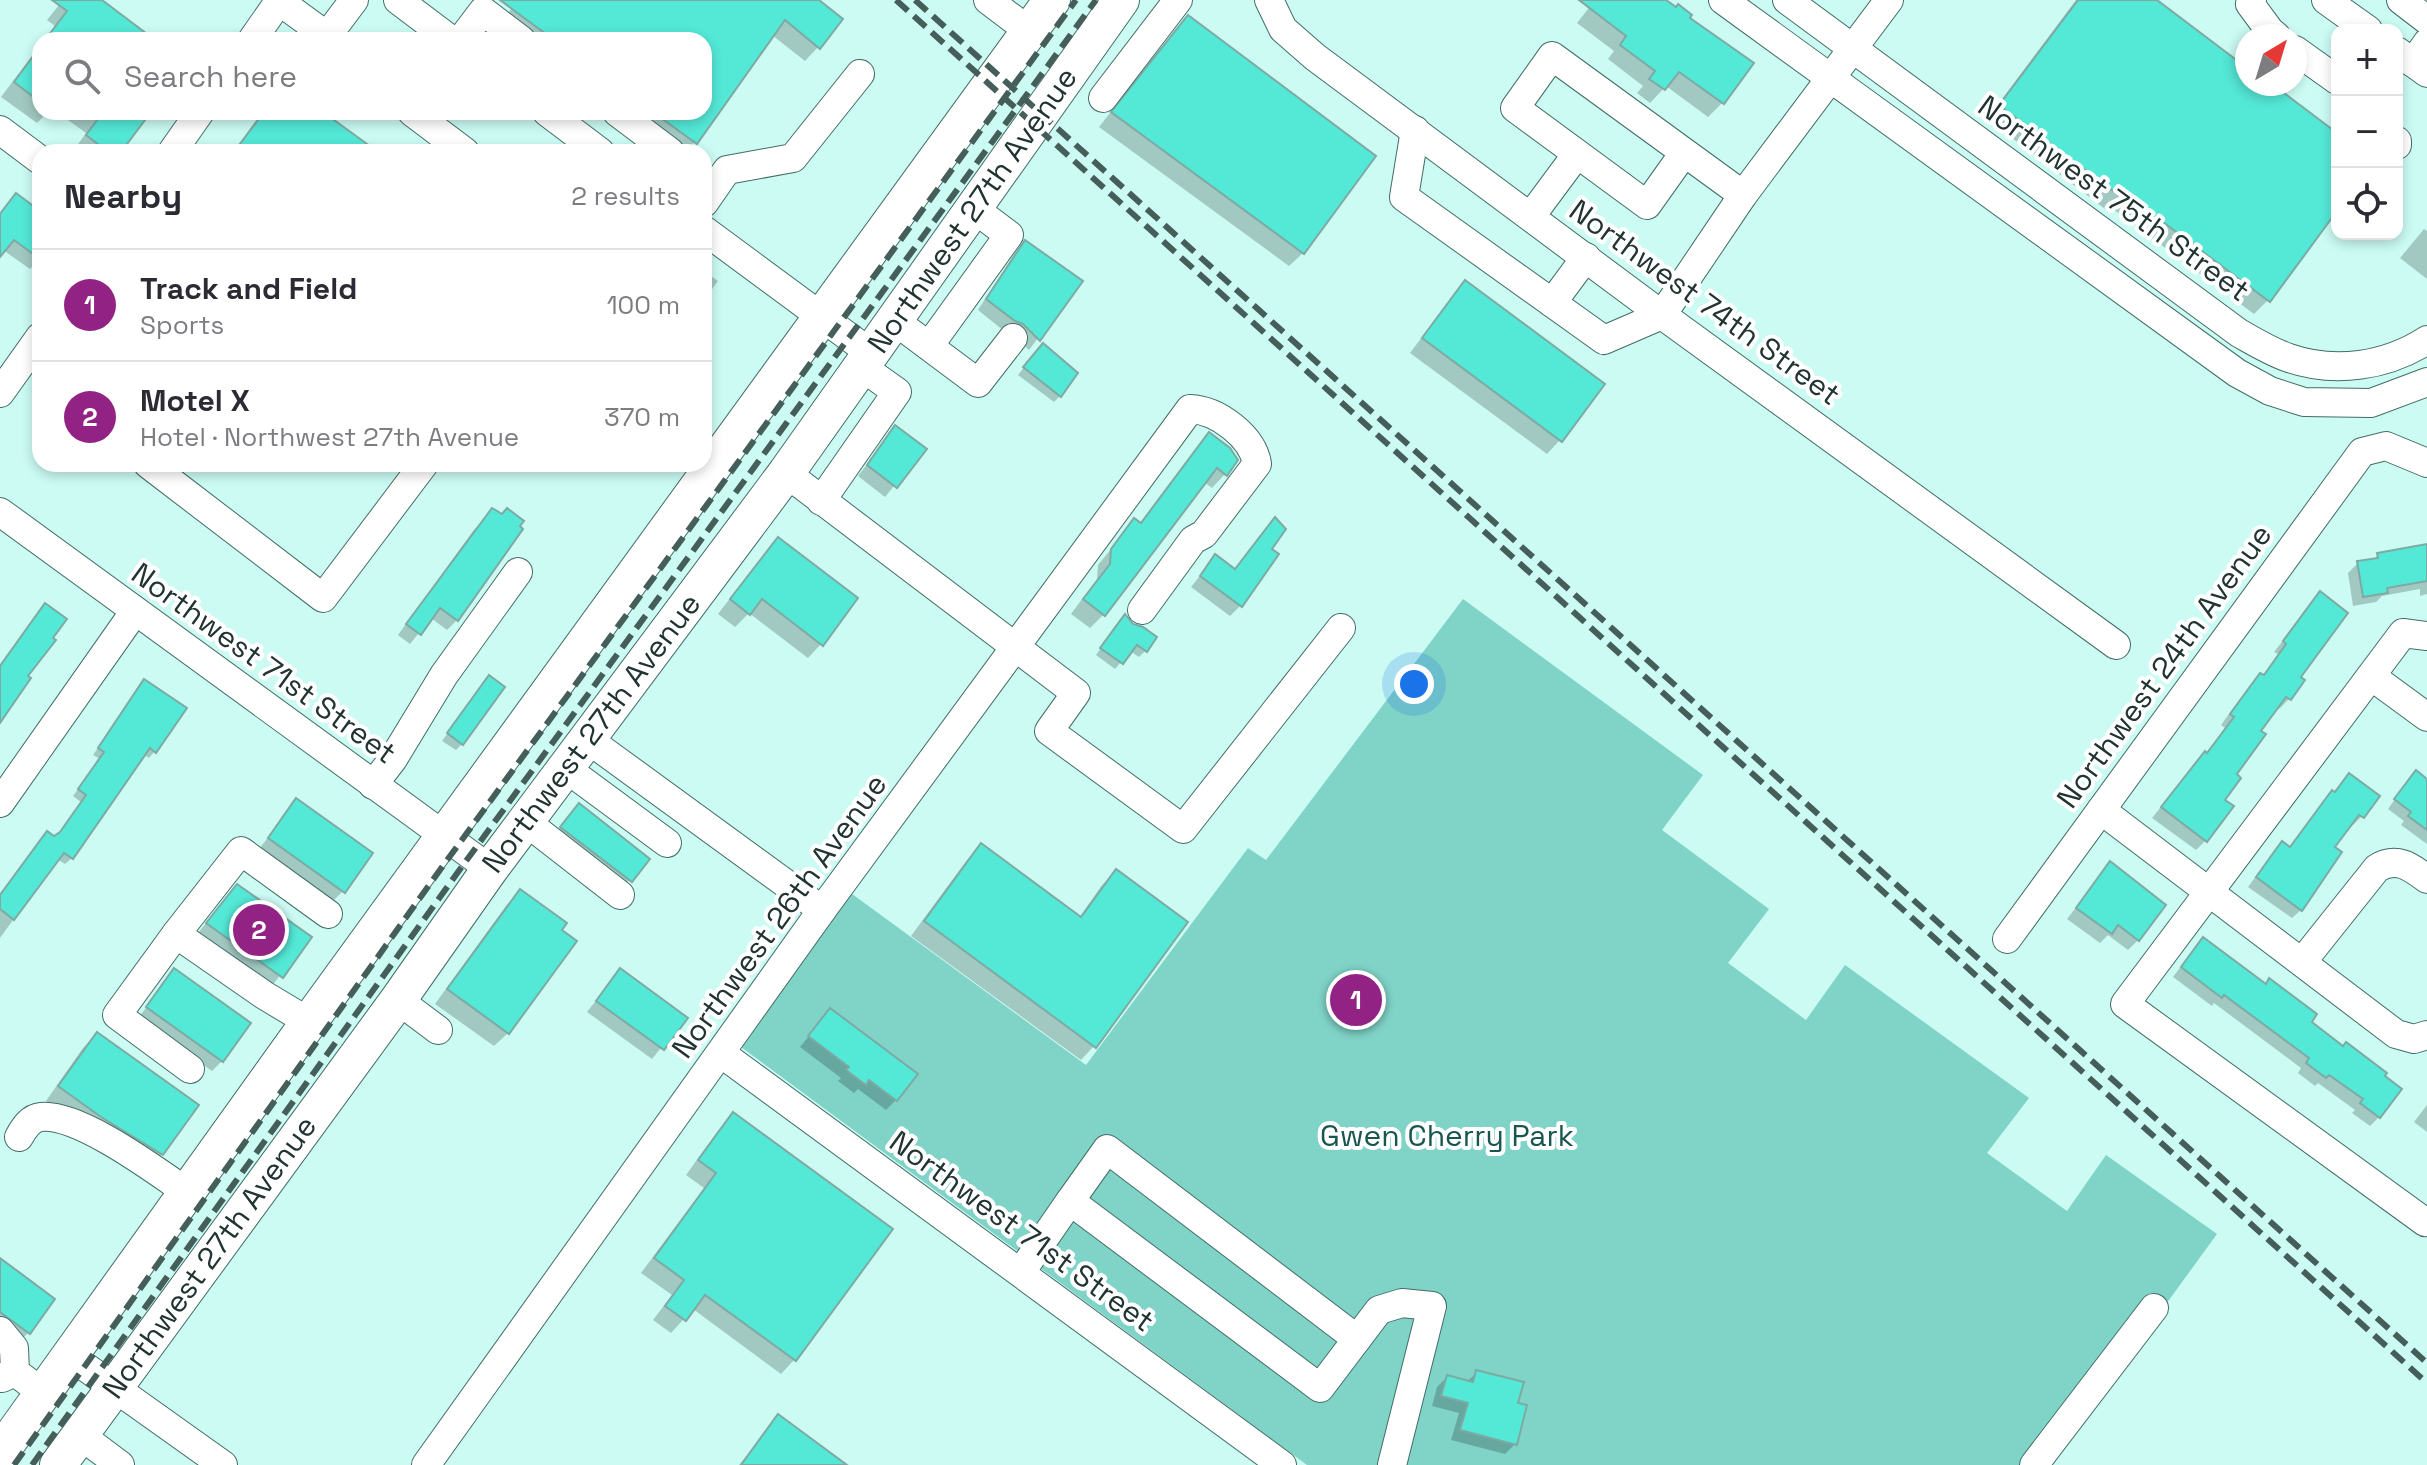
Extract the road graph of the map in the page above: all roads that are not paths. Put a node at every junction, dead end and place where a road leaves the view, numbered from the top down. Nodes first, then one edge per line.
1 (354, 0) edge
2 (398, 0) edge
3 (988, 0) edge
4 (1052, 0) edge
5 (1121, 0) edge
6 (1178, 0) edge
7 (1269, 0) edge
8 (1723, 0) edge
9 (1787, 0) edge
10 (1889, 0) edge
11 (2326, 0) edge
12 (2401, 0) edge
13 (280, 1) edge
14 (2250, 1) edge
15 (2427, 20) edge
16 (2265, 24) edge
17 (2360, 24) edge
18 (1029, 31) junction
19 (258, 32) edge
20 (319, 32) edge
21 (330, 32) edge
22 (440, 32) edge
23 (467, 32) edge
24 (511, 32) edge
25 (1853, 49) junction
26 (2307, 59) edge
27 (860, 74) dead end
28 (2331, 76) edge
29 (1831, 79) junction
30 (1103, 98) dead end
31 (194, 120) edge
32 (423, 120) edge
33 (558, 120) edge
34 (628, 120) edge
35 (0, 130) edge
36 (1415, 130) junction
37 (178, 144) edge
38 (454, 144) edge
39 (589, 144) edge
40 (659, 144) edge
41 (1684, 153) junction
42 (32, 154) edge
43 (1577, 154) junction
44 (2003, 159) junction
45 (1982, 188) junction
46 (712, 192) edge
47 (1743, 195) junction
48 (973, 208) junction
49 (1531, 216) junction
50 (712, 236) edge
51 (1586, 257) junction
52 (2138, 258) junction
53 (2117, 286) junction
54 (1552, 303) junction
55 (1662, 315) junction
56 (821, 317) junction
57 (895, 321) junction
58 (1013, 338) dead end
59 (2427, 340) edge
60 (929, 346) junction
61 (32, 348) edge
62 (867, 360) junction
63 (2427, 382) edge
64 (0, 393) edge
65 (2427, 463) edge
66 (712, 467) edge
67 (158, 472) edge
68 (418, 472) edge
69 (708, 472) edge
70 (786, 473) junction
71 (821, 501) junction
72 (0, 512) edge
73 (518, 572) dead end
74 (1142, 610) dead end
75 (135, 611) junction
76 (1341, 628) dead end
77 (2427, 636) edge
78 (2116, 645) dead end
79 (1016, 648) junction
80 (2371, 676) junction
81 (2427, 717) edge
82 (586, 738) junction
83 (564, 767) junction
84 (373, 785) junction
85 (0, 803) edge
86 (2101, 810) junction
87 (525, 821) junction
88 (444, 836) junction
89 (667, 843) dead end
90 (490, 869) junction
91 (2427, 879) edge
92 (2209, 891) junction
93 (620, 895) dead end
94 (822, 910) junction
95 (328, 914) dead end
96 (176, 934) junction
97 (2007, 939) dead end
98 (2302, 962) junction
99 (398, 1000) junction
100 (309, 1022) junction
101 (438, 1030) dead end
102 (2427, 1035) edge
103 (722, 1054) junction
104 (190, 1069) dead end
105 (19, 1137) dead end
106 (187, 1192) junction
107 (1070, 1201) junction
108 (2427, 1221) edge
109 (1021, 1272) junction
110 (2154, 1308) dead end
111 (0, 1331) edge
112 (1357, 1339) junction
113 (70, 1356) junction
114 (19, 1381) edge
115 (114, 1387) junction
116 (80, 1435) junction
117 (0, 1453) edge
118 (58, 1465) edge
119 (120, 1465) edge
120 (223, 1465) edge
121 (426, 1465) edge
122 (1282, 1465) edge
123 (1392, 1465) edge
124 (2034, 1465) edge

1 - 21 street
2 - 22 street
3 - 18 street
4 - 18 main road, Northwest 27th Avenue
5 - 48 main road, Northwest 27th Avenue
6 - 30 street
7 - 36 street, Northwest 74th Street
8 - 29 street
9 - 25 street, Northwest 75th Street
10 - 25 street
11 - 17 street
12 - 15 street
13 - 19 street
13 - 20 street
14 - 16 street
18 - 56 main road, Northwest 27th Avenue
23 - 24 street
25 - 29 street
25 - 44 street, Northwest 75th Street
26 - 28 street
27 - 46 street
29 - 45 street
29 - 47 street
31 - 37 street
32 - 38 street
33 - 39 street
34 - 40 street
35 - 42 street
36 - 49 street, Northwest 74th Street
36 - 54 street
41 - 43 street
41 - 43 street
41 - 47 street
43 - 49 street
44 - 45 street
44 - 52 street, Northwest 75th Street
45 - 53 street
47 - 55 street
48 - 57 main road, Northwest 27th Avenue
48 - 60 street
49 - 51 street, Northwest 74th Street
50 - 56 street
51 - 54 street
51 - 55 street, Northwest 74th Street
52 - 53 street
52 - 59 street, Northwest 75th Street
53 - 63 street
54 - 55 street
55 - 78 street, Northwest 74th Street
56 - 62 street
56 - 66 main road, Northwest 27th Avenue
57 - 60 street
57 - 62 main road, Northwest 27th Avenue
58 - 60 street
61 - 64 street
62 - 70 main road, Northwest 27th Avenue
62 - 71 street
65 - 86 street, Northwest 24th Avenue
67 - 68 street
69 - 88 main road, Northwest 27th Avenue
70 - 71 street
70 - 82 main road, Northwest 27th Avenue
71 - 79 street
72 - 75 street, Northwest 71st Street
73 - 84 street
74 - 79 street, Northwest 26th Avenue
75 - 84 street, Northwest 71st Street
75 - 85 street
76 - 79 street
77 - 80 street
79 - 94 street, Northwest 26th Avenue
80 - 81 street
80 - 92 street
82 - 83 main road, Northwest 27th Avenue
82 - 94 street
83 - 87 main road, Northwest 27th Avenue
83 - 89 street
84 - 88 street, Northwest 71st Street
86 - 92 street
86 - 97 street, Northwest 24th Avenue
87 - 90 main road, Northwest 27th Avenue
87 - 93 street
88 - 90 street, Northwest 71st Street
88 - 100 main road, Northwest 27th Avenue
90 - 99 main road, Northwest 27th Avenue
91 - 98 street
92 - 98 street
92 - 108 street
94 - 103 street, Northwest 26th Avenue
95 - 96 street
96 - 100 street
96 - 104 street
98 - 102 street
99 - 101 street
99 - 115 main road, Northwest 27th Avenue
100 - 106 main road, Northwest 27th Avenue
103 - 109 street, Northwest 71st Street
103 - 121 street, Northwest 26th Avenue
105 - 106 street
106 - 113 main road, Northwest 27th Avenue
107 - 109 street
107 - 112 street
107 - 112 street
109 - 122 street, Northwest 71st Street
110 - 124 street
111 - 114 street
112 - 123 street
113 - 114 main road, Northwest 27th Avenue
113 - 115 street
114 - 117 main road, Northwest 27th Avenue
115 - 116 main road, Northwest 27th Avenue
115 - 120 street
116 - 118 main road, Northwest 27th Avenue
116 - 119 street

